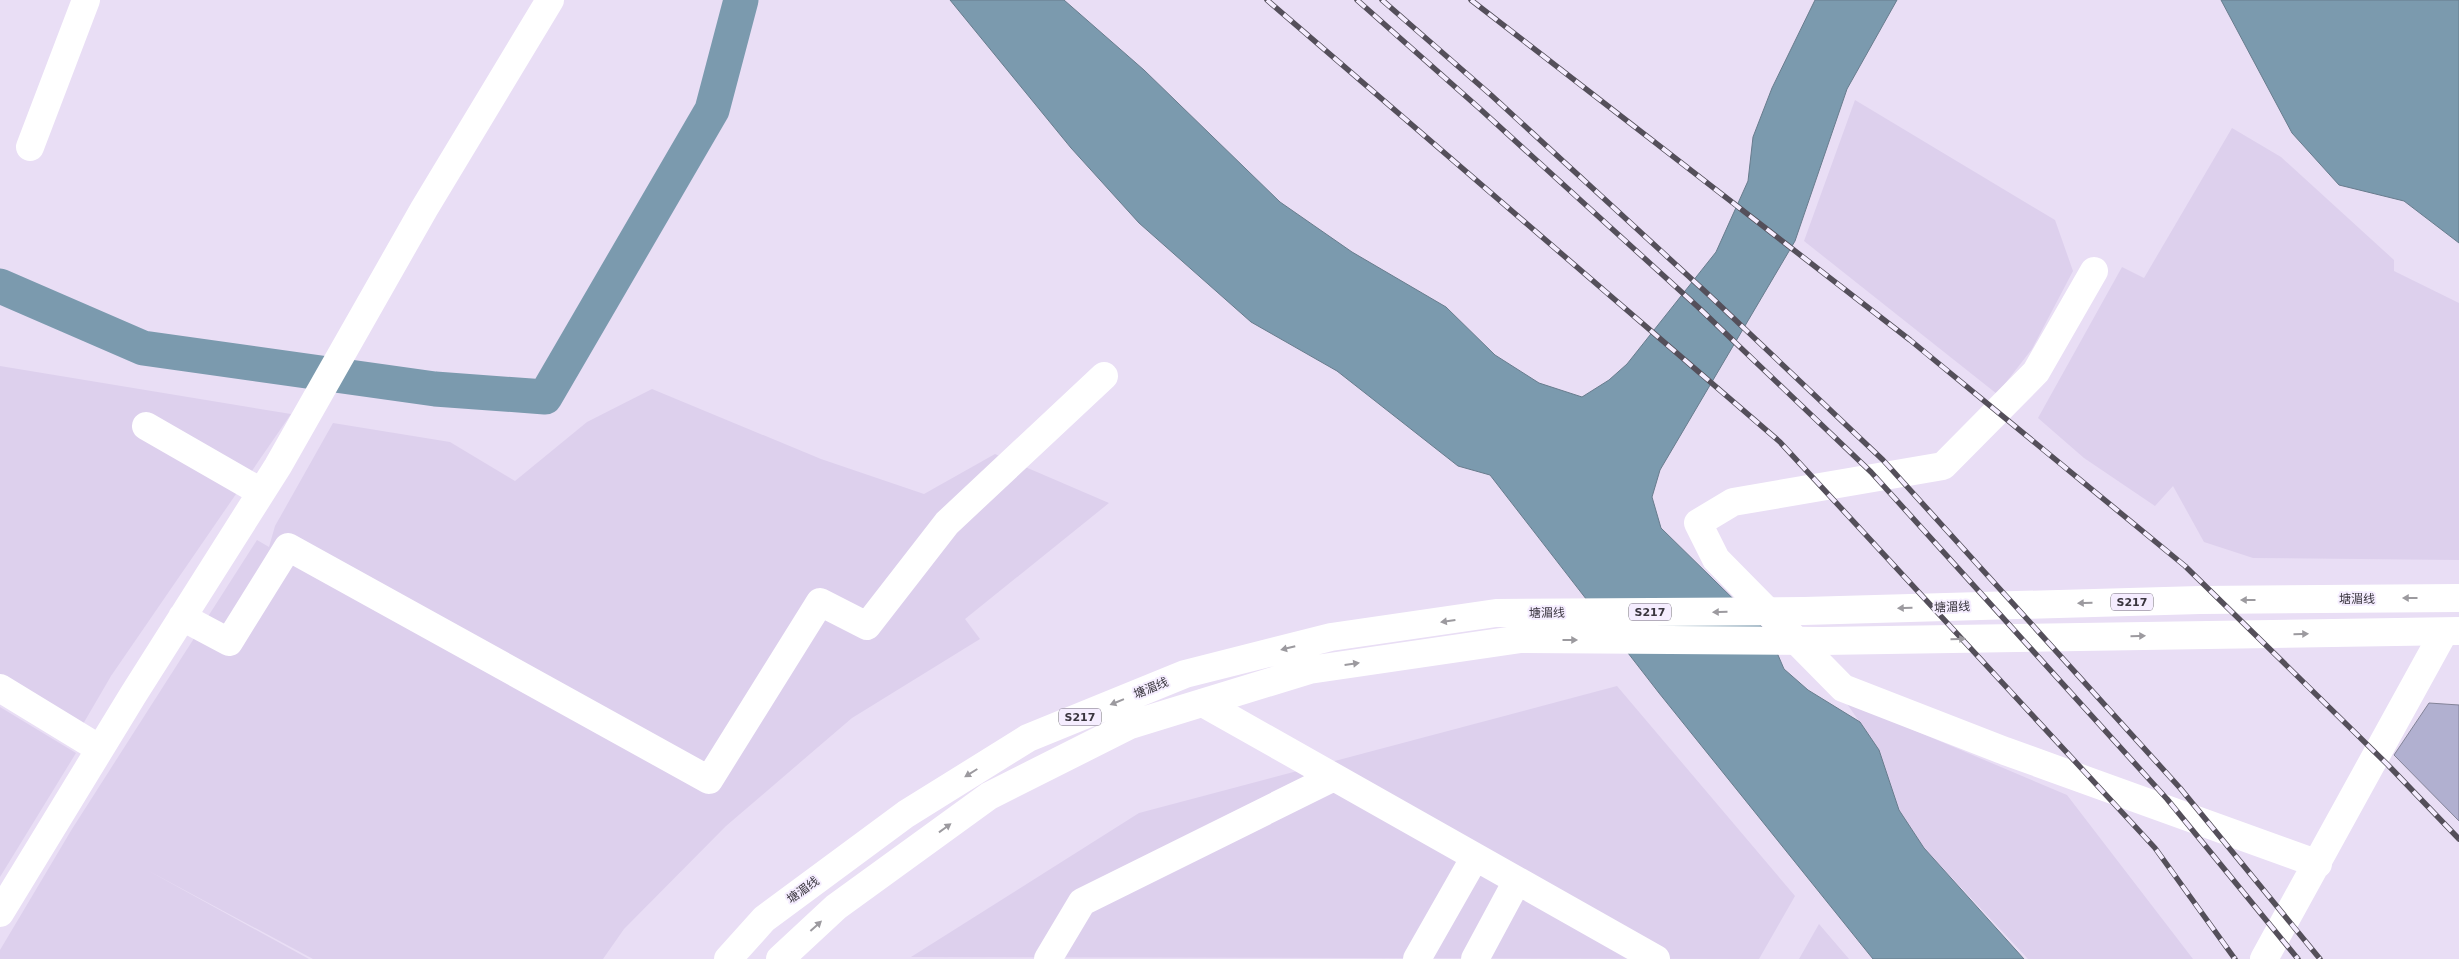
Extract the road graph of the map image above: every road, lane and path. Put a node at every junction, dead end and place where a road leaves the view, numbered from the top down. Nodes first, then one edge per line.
1 (86, 0) edge
2 (550, 0) edge
3 (30, 147) dead end
4 (2094, 271) dead end
5 (1104, 376) dead end
6 (146, 426) dead end
7 (261, 492) junction
8 (2458, 596) edge
9 (182, 617) junction
10 (2452, 631) edge
11 (0, 688) edge
12 (1203, 703) junction
13 (100, 748) junction
14 (1334, 777) junction
15 (1475, 857) junction
16 (2318, 864) junction
17 (1518, 881) junction
18 (0, 913) edge
19 (728, 959) edge
20 (780, 959) edge
21 (1048, 959) edge
22 (1417, 959) edge
23 (1475, 959) edge
24 (1656, 959) edge
25 (2264, 959) edge

1 - 3 street
2 - 7 street
4 - 16 street
5 - 9 street
6 - 7 street
7 - 9 street
8 -> 19 street, 塘湄线 / S217
9 - 13 street
12 -> 10 street, S217
10 - 16 street
11 - 13 street
12 - 14 street
20 -> 12 street, S217
13 - 18 street
14 - 15 street
14 - 21 street
15 - 17 street
15 - 22 street
16 - 25 street
17 - 23 street
17 - 24 street

